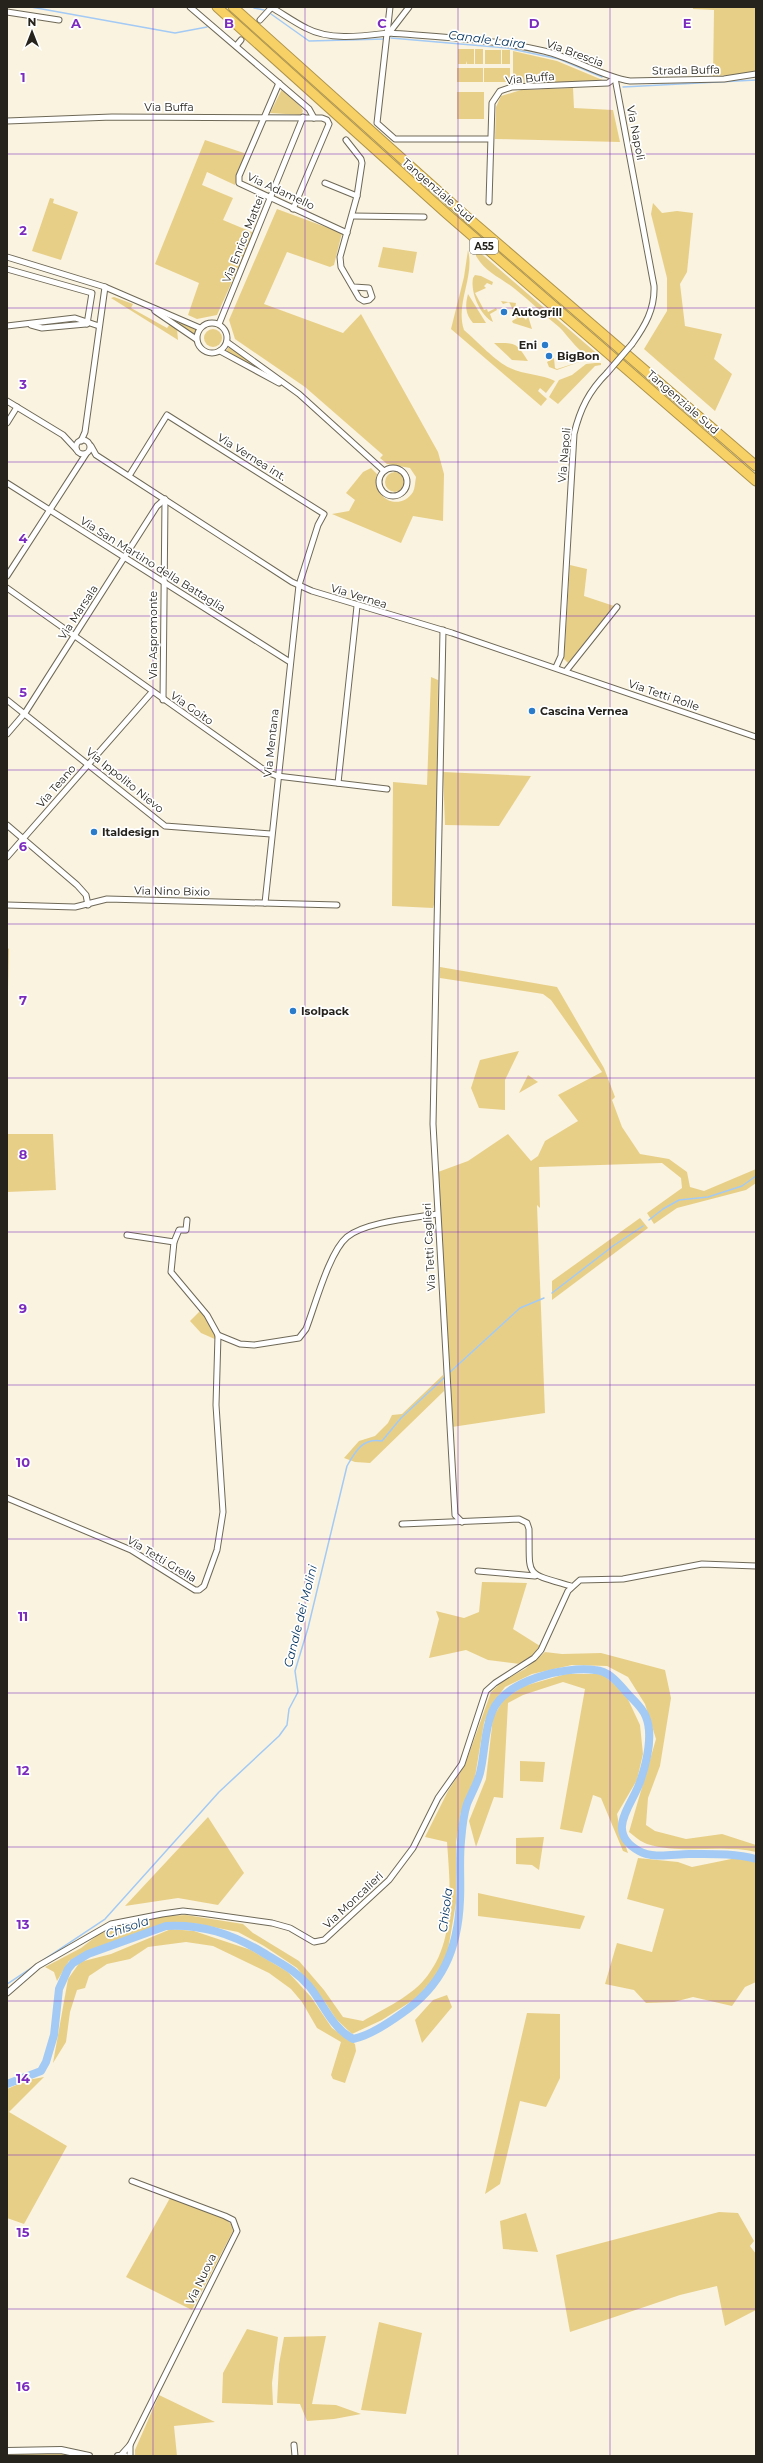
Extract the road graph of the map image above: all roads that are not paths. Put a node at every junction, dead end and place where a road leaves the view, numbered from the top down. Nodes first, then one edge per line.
1 (190, 7) edge
2 (217, 7) edge
3 (234, 7) edge
4 (272, 7) edge
5 (390, 7) edge
6 (409, 7) edge
7 (7, 12) edge
8 (59, 20) dead end
9 (260, 20) dead end
10 (388, 33) junction
11 (241, 40) dead end
12 (236, 46) junction
13 (756, 74) edge
14 (616, 78) junction
15 (279, 84) junction
16 (265, 117) junction
17 (303, 118) junction
18 (314, 118) junction
19 (7, 121) edge
20 (490, 139) junction
21 (346, 140) dead end
22 (325, 182) dead end
23 (357, 196) junction
24 (271, 198) junction
25 (489, 202) dead end
26 (293, 208) junction
27 (353, 216) junction
28 (424, 217) dead end
29 (347, 233) junction
30 (7, 257) edge
31 (7, 269) edge
32 (354, 286) dead end
33 (105, 287) junction
34 (144, 304) junction
35 (87, 324) junction
36 (219, 324) junction
37 (7, 326) edge
38 (99, 326) junction
39 (200, 328) junction
40 (196, 340) junction
41 (227, 342) junction
42 (220, 351) junction
43 (299, 394) junction
44 (7, 401) edge
45 (17, 407) junction
46 (7, 423) edge
47 (85, 432) junction
48 (68, 439) junction
49 (80, 441) junction
50 (89, 444) junction
51 (76, 449) junction
52 (80, 454) junction
53 (87, 454) junction
54 (96, 455) junction
55 (80, 463) junction
56 (756, 466) edge
57 (384, 471) junction
58 (129, 476) junction
59 (756, 481) edge
60 (7, 483) edge
61 (165, 499) junction
62 (49, 511) junction
63 (153, 512) junction
64 (164, 516) junction
65 (124, 558) junction
66 (7, 576) edge
67 (163, 582) junction
68 (298, 585) junction
69 (7, 588) edge
70 (357, 606) junction
71 (617, 607) dead end
72 (443, 630) junction
73 (75, 636) junction
74 (290, 662) junction
75 (556, 667) junction
76 (566, 670) junction
77 (152, 692) junction
78 (7, 700) edge
79 (163, 700) junction
80 (25, 713) junction
81 (7, 734) edge
82 (756, 737) edge
83 (89, 764) junction
84 (277, 776) junction
85 (338, 783) junction
86 (387, 790) dead end
87 (7, 825) edge
88 (271, 834) junction
89 (23, 839) junction
90 (7, 857) edge
91 (265, 903) junction
92 (7, 905) edge
93 (88, 905) junction
94 (337, 905) dead end
95 (436, 1214) junction
96 (187, 1220) dead end
97 (127, 1234) dead end
98 (174, 1242) junction
99 (218, 1335) junction
100 (7, 1498) edge
101 (462, 1522) junction
102 (402, 1524) dead end
103 (756, 1566) edge
104 (478, 1571) dead end
105 (535, 1576) junction
106 (571, 1586) junction
107 (7, 1993) edge
108 (132, 2181) dead end
109 (130, 2445) junction
110 (294, 2445) dead end
111 (7, 2451) edge
112 (89, 2456) edge
113 (121, 2456) edge
114 (130, 2456) edge
115 (295, 2456) edge

1 - 12 street
2 - 59 highway, Tangenziale Sud / A55
3 - 56 highway, Tangenziale Sud / A55
4 - 9 street
4 - 10 street, Via Brescia
5 - 10 street
6 - 10 street
7 - 8 street
10 - 14 street, Via Brescia
10 - 20 street
11 - 12 street
12 - 15 street
13 - 14 street, Strada Buffa
14 - 20 street, Via Buffa
14 - 75 street, Via Napoli, bridge
15 - 16 street, Via Adamello
15 - 18 street
16 - 17 street, Via Buffa
16 - 19 street, Via Buffa
16 - 24 street, Via Adamello
17 - 18 street, Via Buffa
17 - 24 street, Via Enrico Mattei
18 - 26 street, Via Buffa
20 - 25 street, Via Buffa
21 - 23 street
22 - 23 street
23 - 27 street
24 - 26 street, Via Adamello
24 - 36 street, Via Enrico Mattei
26 - 29 street, Via Adamello
27 - 28 street
27 - 29 street
29 - 32 street
30 - 33 street
31 - 35 street
33 - 34 street
33 - 38 street
34 - 39 street
34 - 40 street
35 - 37 street
35 - 38 street
36 - 39 street
36 - 41 street
38 - 47 street
39 - 40 street
40 - 42 street
41 - 42 street
41 - 43 street
42 - 43 street
43 - 57 street
44 - 45 street
45 - 46 street
45 - 48 street
47 - 49 street
47 - 50 street
48 - 49 street
48 - 51 street
49 - 50 street
49 - 51 street
50 - 53 street
50 - 54 street
51 - 52 street
52 - 53 street
52 - 55 street
53 - 54 street
53 - 55 street
54 - 58 street, Via Vernea
55 - 62 street
57 - 57 street
58 - 61 street, Via Vernea
58 - 68 street, Via Vernea int.
60 - 62 street, Via San Martino della Battaglia
61 - 63 street, Via Marsala
61 - 64 street, Via Aspromonte
61 - 68 street, Via Vernea
62 - 65 street, Via San Martino della Battaglia
62 - 66 street
63 - 64 street
63 - 65 street, Via Marsala
64 - 67 street, Via Aspromonte
65 - 67 street, Via San Martino della Battaglia
65 - 73 street, Via Marsala
67 - 74 street, Via San Martino della Battaglia
67 - 79 street, Via Aspromonte
68 - 70 street, Via Vernea
68 - 74 street, Via Mentana
69 - 73 street, Via Goito
70 - 72 street, Via Vernea
70 - 85 street
71 - 76 street
72 - 75 street, Via Vernea
72 - 95 street, Via Tetti Caglieri
73 - 77 street, Via Goito
73 - 80 street, Via Marsala
74 - 84 street, Via Mentana
75 - 76 street, Via Vernea
76 - 82 street, Via Tetti Rolle
77 - 79 street, Via Goito
77 - 83 street, Via Teano
78 - 80 street, Via Ippolito Nievo
79 - 84 street, Via Goito
80 - 81 street, Via Marsala
80 - 83 street, Via Ippolito Nievo
83 - 88 street, Via Ippolito Nievo
83 - 89 street, Via Teano
84 - 85 street, Via Goito
84 - 88 street, Via Mentana
85 - 86 street, Via Goito
87 - 89 street
88 - 91 street, Via Mentana
89 - 90 street, Via Teano
89 - 93 street
91 - 93 street, Via Nino Bixio
91 - 94 street, Via Nino Bixio
92 - 93 street, Via Nino Bixio
95 - 99 street
95 - 101 street, Via Tetti Caglieri
96 - 98 street
97 - 98 street
98 - 99 street
99 - 100 street, Via Tetti Grella
101 - 102 street
101 - 105 street
103 - 106 street
104 - 105 street
105 - 106 street
106 - 107 street, Via Moncalieri
108 - 109 street, Via Nuova
109 - 113 street, Via Nuova
109 - 114 street, Via Nuova
110 - 115 street
111 - 112 street

